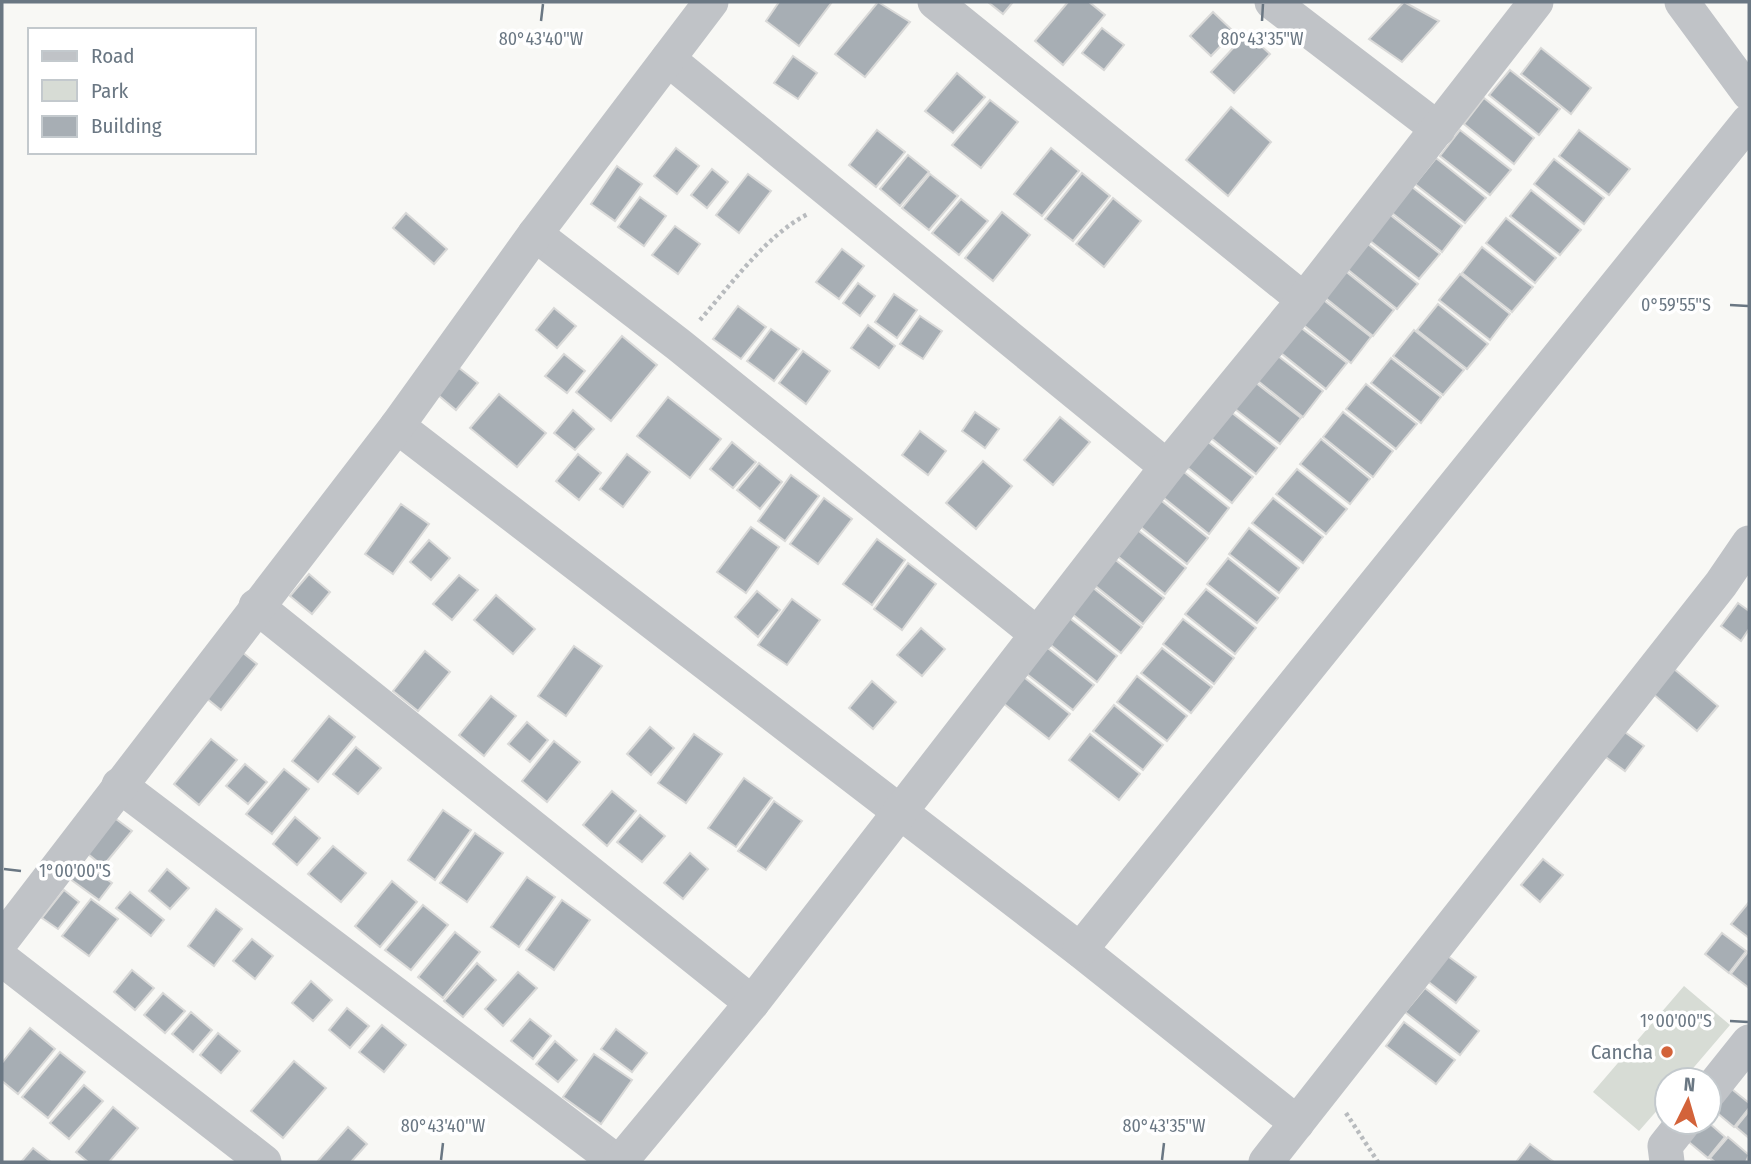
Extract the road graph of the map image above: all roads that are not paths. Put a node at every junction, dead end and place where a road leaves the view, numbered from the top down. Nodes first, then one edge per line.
1 (711, 2) edge
2 (935, 2) edge
3 (1272, 2) edge
4 (1536, 2) edge
5 (1682, 2) edge
6 (668, 58) junction
7 (1749, 93) edge
8 (1749, 121) edge
9 (1438, 129) junction
10 (535, 234) junction
11 (1304, 300) junction
12 (397, 426) junction
13 (1167, 467) junction
14 (1749, 542) edge
15 (256, 606) junction
16 (1038, 635) junction
17 (119, 785) junction
18 (900, 813) junction
19 (2, 940) edge
20 (1080, 950) junction
21 (2, 959) edge
22 (752, 1003) junction
23 (1749, 1042) edge
24 (1723, 1074) edge
25 (1297, 1123) junction
26 (1673, 1136) edge
27 (264, 1162) edge
28 (618, 1162) edge
29 (1266, 1162) edge
30 (1667, 1162) edge

1 - 6 street
2 - 11 street
3 - 9 street
4 - 9 street
5 - 7 street
6 - 10 street
6 - 13 street
8 - 20 street
9 - 11 street
10 - 12 street
10 - 16 street
11 - 13 street
12 - 15 street
12 - 18 street
13 - 16 street
14 - 25 street
15 - 17 street
15 - 22 street
16 - 18 street
17 - 19 street
17 - 28 street
18 - 20 street
18 - 22 street
20 - 25 street
21 - 27 street
22 - 28 street
23 - 24 street
25 - 29 street
26 - 30 street

